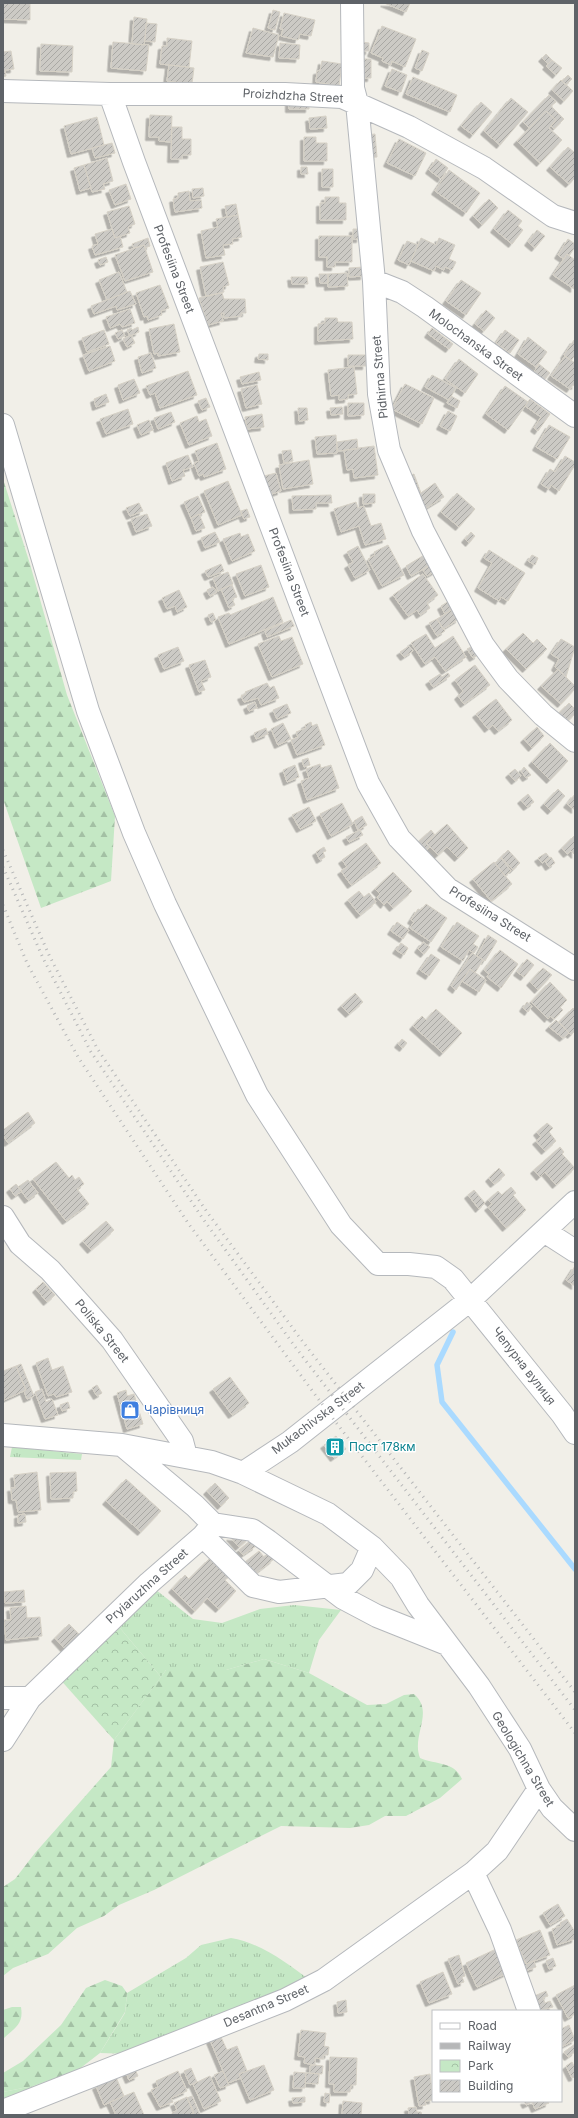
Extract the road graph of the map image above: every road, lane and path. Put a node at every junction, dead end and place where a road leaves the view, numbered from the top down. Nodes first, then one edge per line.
1 (352, 3) edge
2 (3, 91) edge
3 (110, 94) junction
4 (357, 103) junction
5 (575, 223) edge
6 (374, 281) junction
7 (575, 416) edge
8 (3, 425) edge
9 (575, 741) edge
10 (575, 969) edge
11 (575, 1202) edge
12 (3, 1217) edge
13 (544, 1231) junction
14 (12, 1243) edge
15 (575, 1251) edge
16 (470, 1300) junction
17 (575, 1433) edge
18 (3, 1435) edge
19 (122, 1445) junction
20 (186, 1456) junction
21 (243, 1473) junction
22 (208, 1530) junction
23 (372, 1547) junction
24 (328, 1588) junction
25 (448, 1644) junction
26 (3, 1698) edge
27 (30, 1698) junction
28 (3, 1740) edge
29 (539, 1789) junction
30 (575, 1830) edge
31 (472, 1872) junction
32 (530, 2010) edge
33 (3, 2111) edge

1 - 4 street, Pidhirna Street
2 - 3 street, Proizhdzha Street
3 - 4 street, Proizhdzha Street
3 - 10 street, Profesiina Street
4 - 5 street, Proizhdzha Street
4 - 6 street, Pidhirna Street
6 - 7 street, Molochanska Street
6 - 9 street, Pidhirna Street
8 - 16 street, Чепурна вулиця
11 - 13 street, Mukachivska Street
12 - 14 street, Poliska Street
13 - 15 street
13 - 16 street, Mukachivska Street
14 - 20 street, Poliska Street
16 - 17 street, Чепурна вулиця
16 - 21 street, Mukachivska Street
18 - 19 street
19 - 20 street
19 - 22 street
20 - 21 street
21 - 23 street, Geologichna Street
22 - 24 street
22 - 24 street
22 - 27 street, Pryiaruzhna Street
23 - 24 street
23 - 25 street, Geologichna Street
24 - 25 street
25 - 29 street, Geologichna Street
26 - 27 street
27 - 28 street, Pryiaruzhna Street
29 - 30 street, Geologichna Street
29 - 31 street, Desantna Street
31 - 32 street
31 - 33 street, Desantna Street

